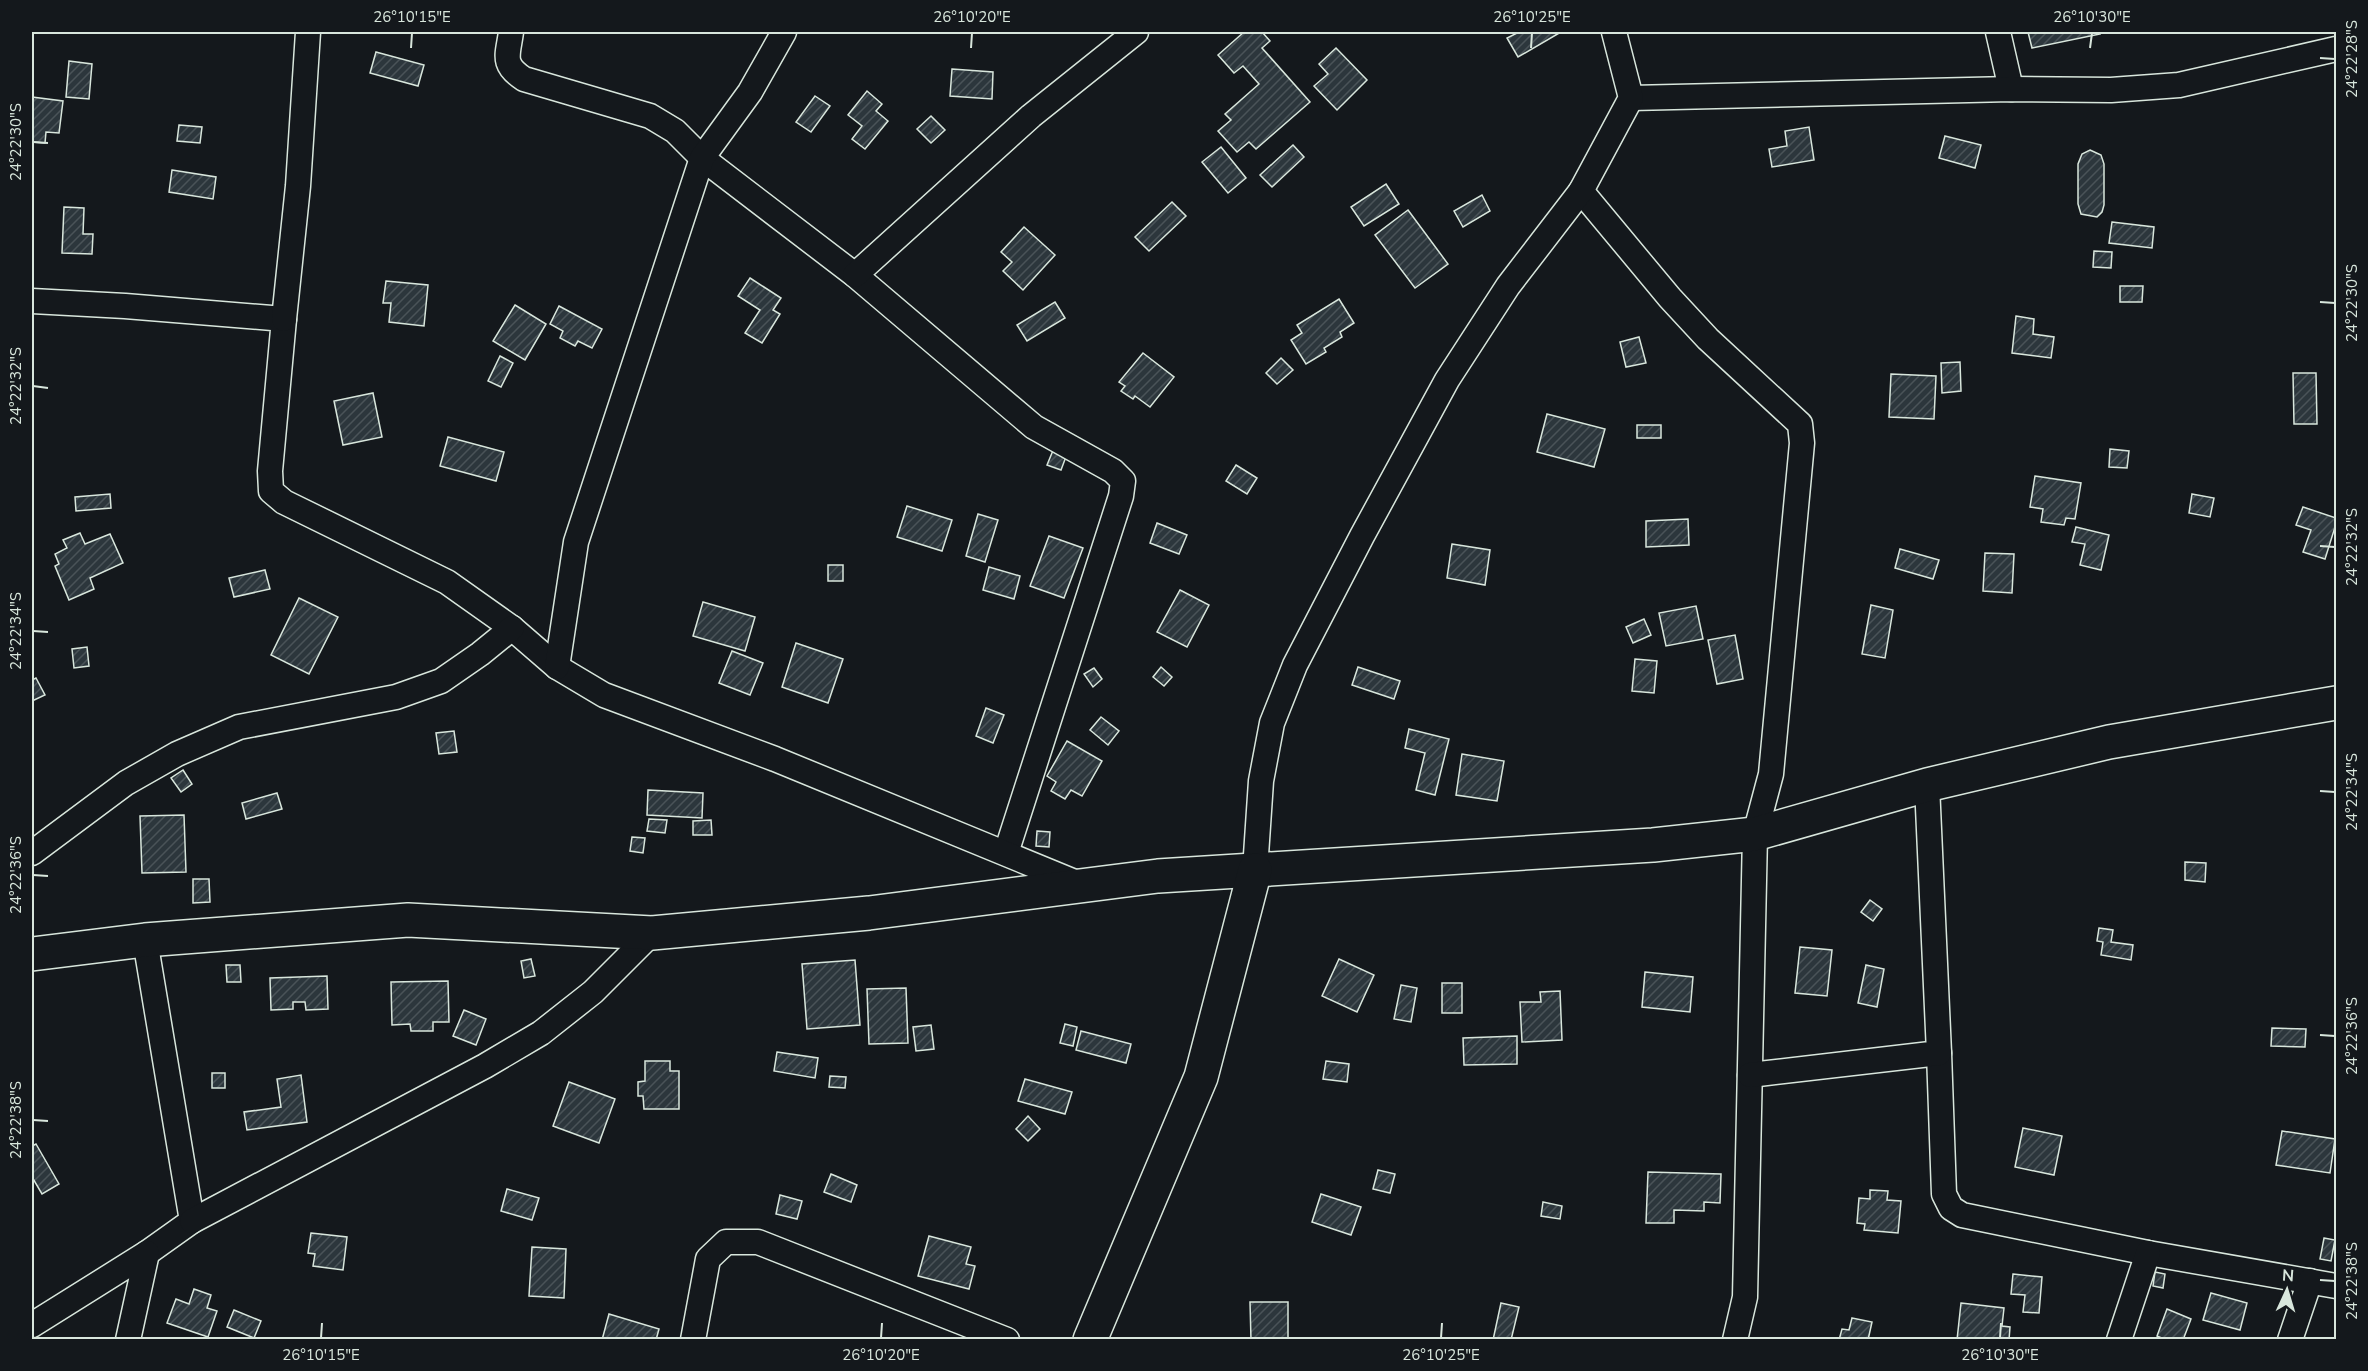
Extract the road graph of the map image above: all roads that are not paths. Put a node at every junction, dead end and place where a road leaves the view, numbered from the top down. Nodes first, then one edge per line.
1 (308, 32) edge
2 (511, 32) edge
3 (784, 32) edge
4 (1136, 32) edge
5 (1614, 32) edge
6 (1998, 32) edge
7 (2337, 49) edge
8 (2012, 89) junction
9 (1631, 98) junction
10 (702, 158) junction
11 (1581, 191) junction
12 (855, 275) junction
13 (32, 302) edge
14 (284, 319) junction
15 (512, 628) junction
16 (556, 667) junction
17 (2337, 703) edge
18 (1927, 785) junction
19 (1755, 834) junction
20 (32, 853) edge
21 (1006, 853) junction
22 (1255, 870) junction
23 (1086, 886) junction
24 (652, 933) junction
25 (145, 940) junction
26 (32, 948) edge
27 (65, 951) junction
28 (32, 954) edge
29 (1939, 1053) junction
30 (1750, 1075) junction
31 (192, 1221) junction
32 (147, 1253) junction
33 (2148, 1253) junction
34 (2310, 1281) junction
35 (2337, 1286) edge
36 (32, 1325) edge
37 (128, 1340) edge
38 (693, 1340) edge
39 (1007, 1340) edge
40 (1090, 1340) edge
41 (1735, 1340) edge
42 (2119, 1340) edge
43 (2289, 1340) edge

1 - 14 street
2 - 10 street
3 - 10 street
4 - 12 street
5 - 9 street
6 - 8 street
7 - 8 street
8 - 9 street
9 - 11 street
10 - 12 street
10 - 16 street
11 - 19 street
11 - 22 street
12 - 21 street
13 - 14 street
14 - 15 street
15 - 16 street
15 - 20 street
16 - 21 street
17 - 18 street
18 - 19 street
18 - 29 street
19 - 22 street
19 - 30 street
21 - 23 street
22 - 23 street
22 - 40 street
23 - 24 street
24 - 25 street
24 - 31 street
25 - 27 street
25 - 31 street
26 - 27 street
27 - 28 street
29 - 30 street
29 - 33 street
30 - 41 street
31 - 32 street
32 - 36 street
32 - 37 street
33 - 34 street
33 - 42 street
34 - 35 street
34 - 43 street
38 - 39 street

